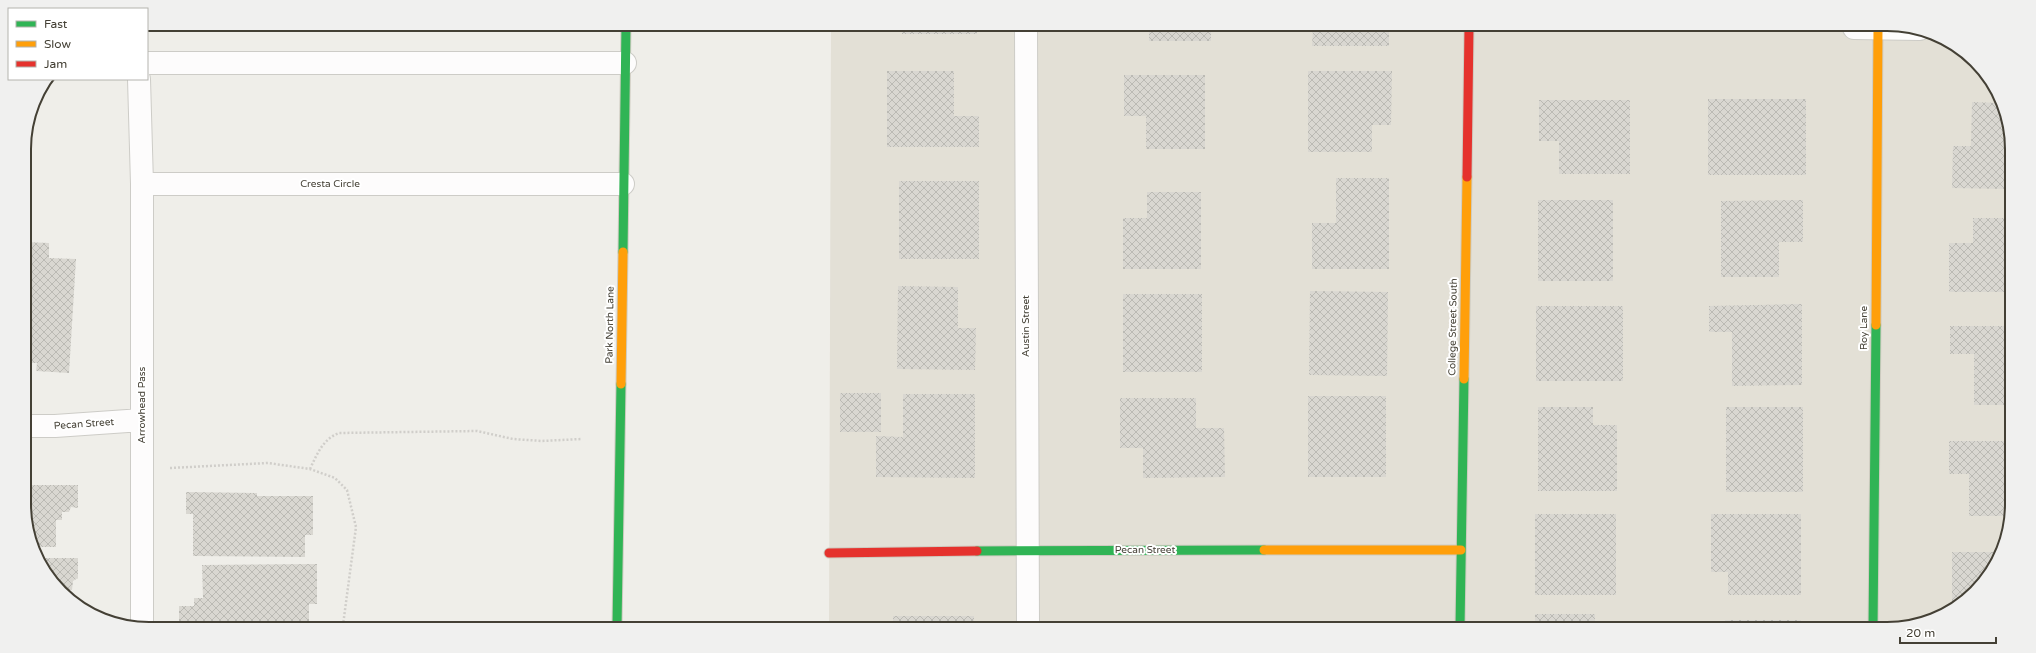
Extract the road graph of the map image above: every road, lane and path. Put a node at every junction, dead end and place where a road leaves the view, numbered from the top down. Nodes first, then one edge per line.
1 (626, 31) edge
2 (1026, 31) edge
3 (1469, 31) edge
4 (1878, 31) edge
5 (148, 63) edge
6 (625, 63) junction
7 (139, 80) edge
8 (142, 184) junction
9 (623, 184) junction
10 (142, 420) junction
11 (31, 426) edge
12 (581, 439) dead end
13 (168, 468) dead end
14 (310, 469) junction
15 (1027, 550) junction
16 (1461, 550) junction
17 (829, 553) dead end
18 (142, 622) edge
19 (343, 622) edge
20 (617, 622) edge
21 (1028, 622) edge
22 (1460, 622) edge
23 (1873, 622) edge

1 - 6 street, Park North Lane
2 - 15 street, Austin Street
3 - 16 street, College Street South
4 - 23 street, Roy Lane
5 - 6 street
6 - 9 street, Park North Lane
7 - 8 street
8 - 9 street, Cresta Circle
8 - 10 street, Arrowhead Pass
9 - 20 street, Park North Lane
10 - 11 street, Pecan Street
10 - 18 street, Arrowhead Pass
12 - 14 path
13 - 14 path
14 - 19 path
15 - 16 street, Pecan Street
15 - 17 street, Pecan Street
15 - 21 street, Austin Street
16 - 22 street, College Street South

